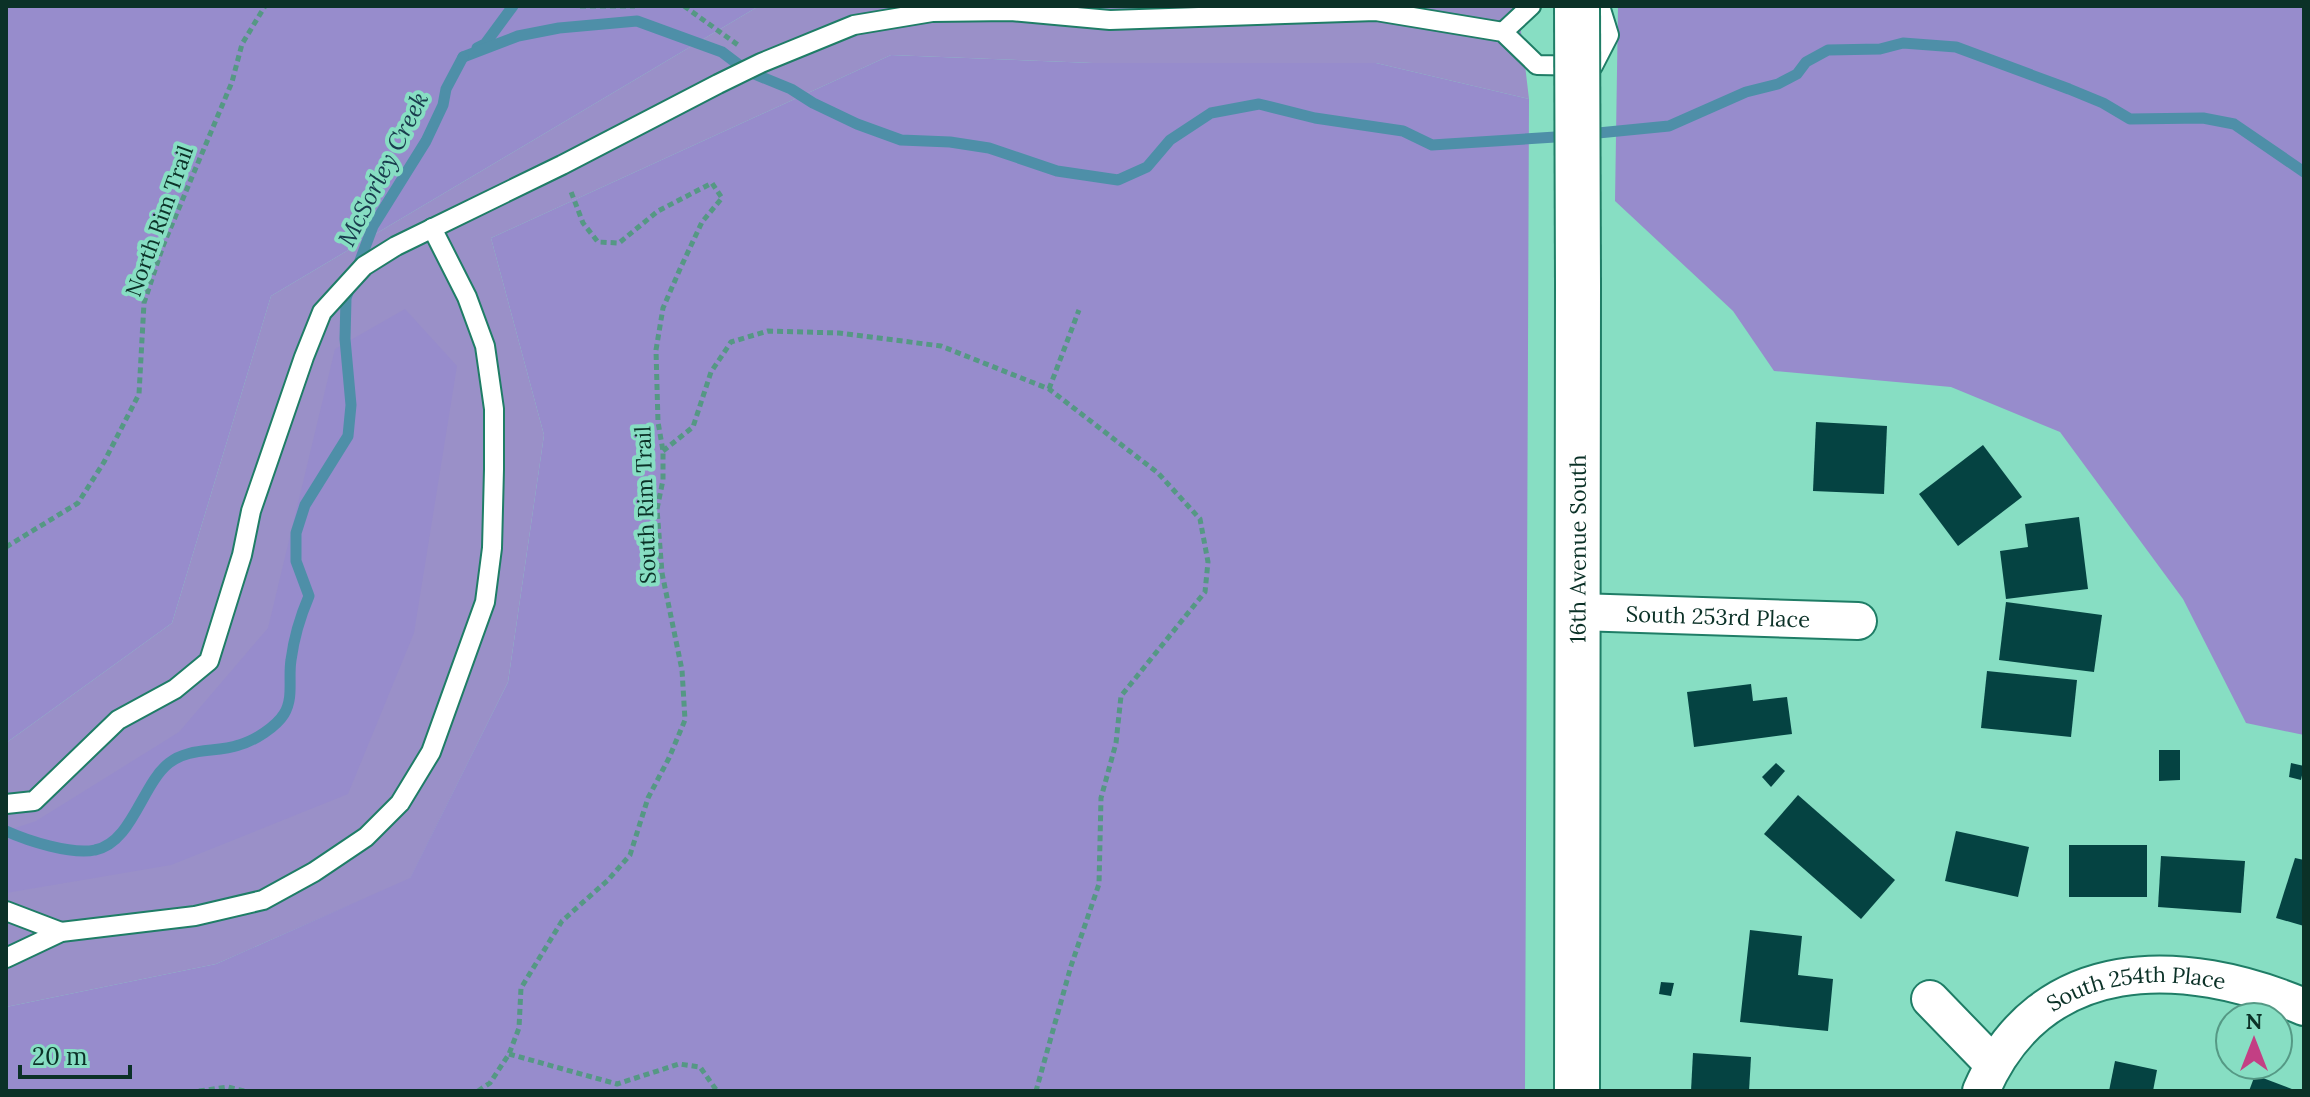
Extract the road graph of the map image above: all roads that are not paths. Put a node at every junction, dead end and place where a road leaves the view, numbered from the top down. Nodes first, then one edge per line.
1 (1531, 6) edge
2 (1577, 6) edge
3 (1600, 6) edge
4 (1503, 32) junction
5 (432, 228) junction
6 (1578, 612) junction
7 (1858, 621) dead end
8 (6, 804) edge
9 (6, 911) edge
10 (61, 932) junction
11 (6, 958) edge
12 (1930, 999) dead end
13 (2304, 1007) edge
14 (1987, 1077) edge
15 (1577, 1091) edge

1 - 4 lane
2 - 6 main road, 16th Avenue South, bridge
3 - 4 lane
4 - 5 lane
5 - 8 lane
5 - 10 lane
6 - 7 street, South 253rd Place
6 - 15 main road, 16th Avenue South
9 - 10 lane
10 - 11 lane
12 - 14 street
13 - 14 street, South 254th Place

